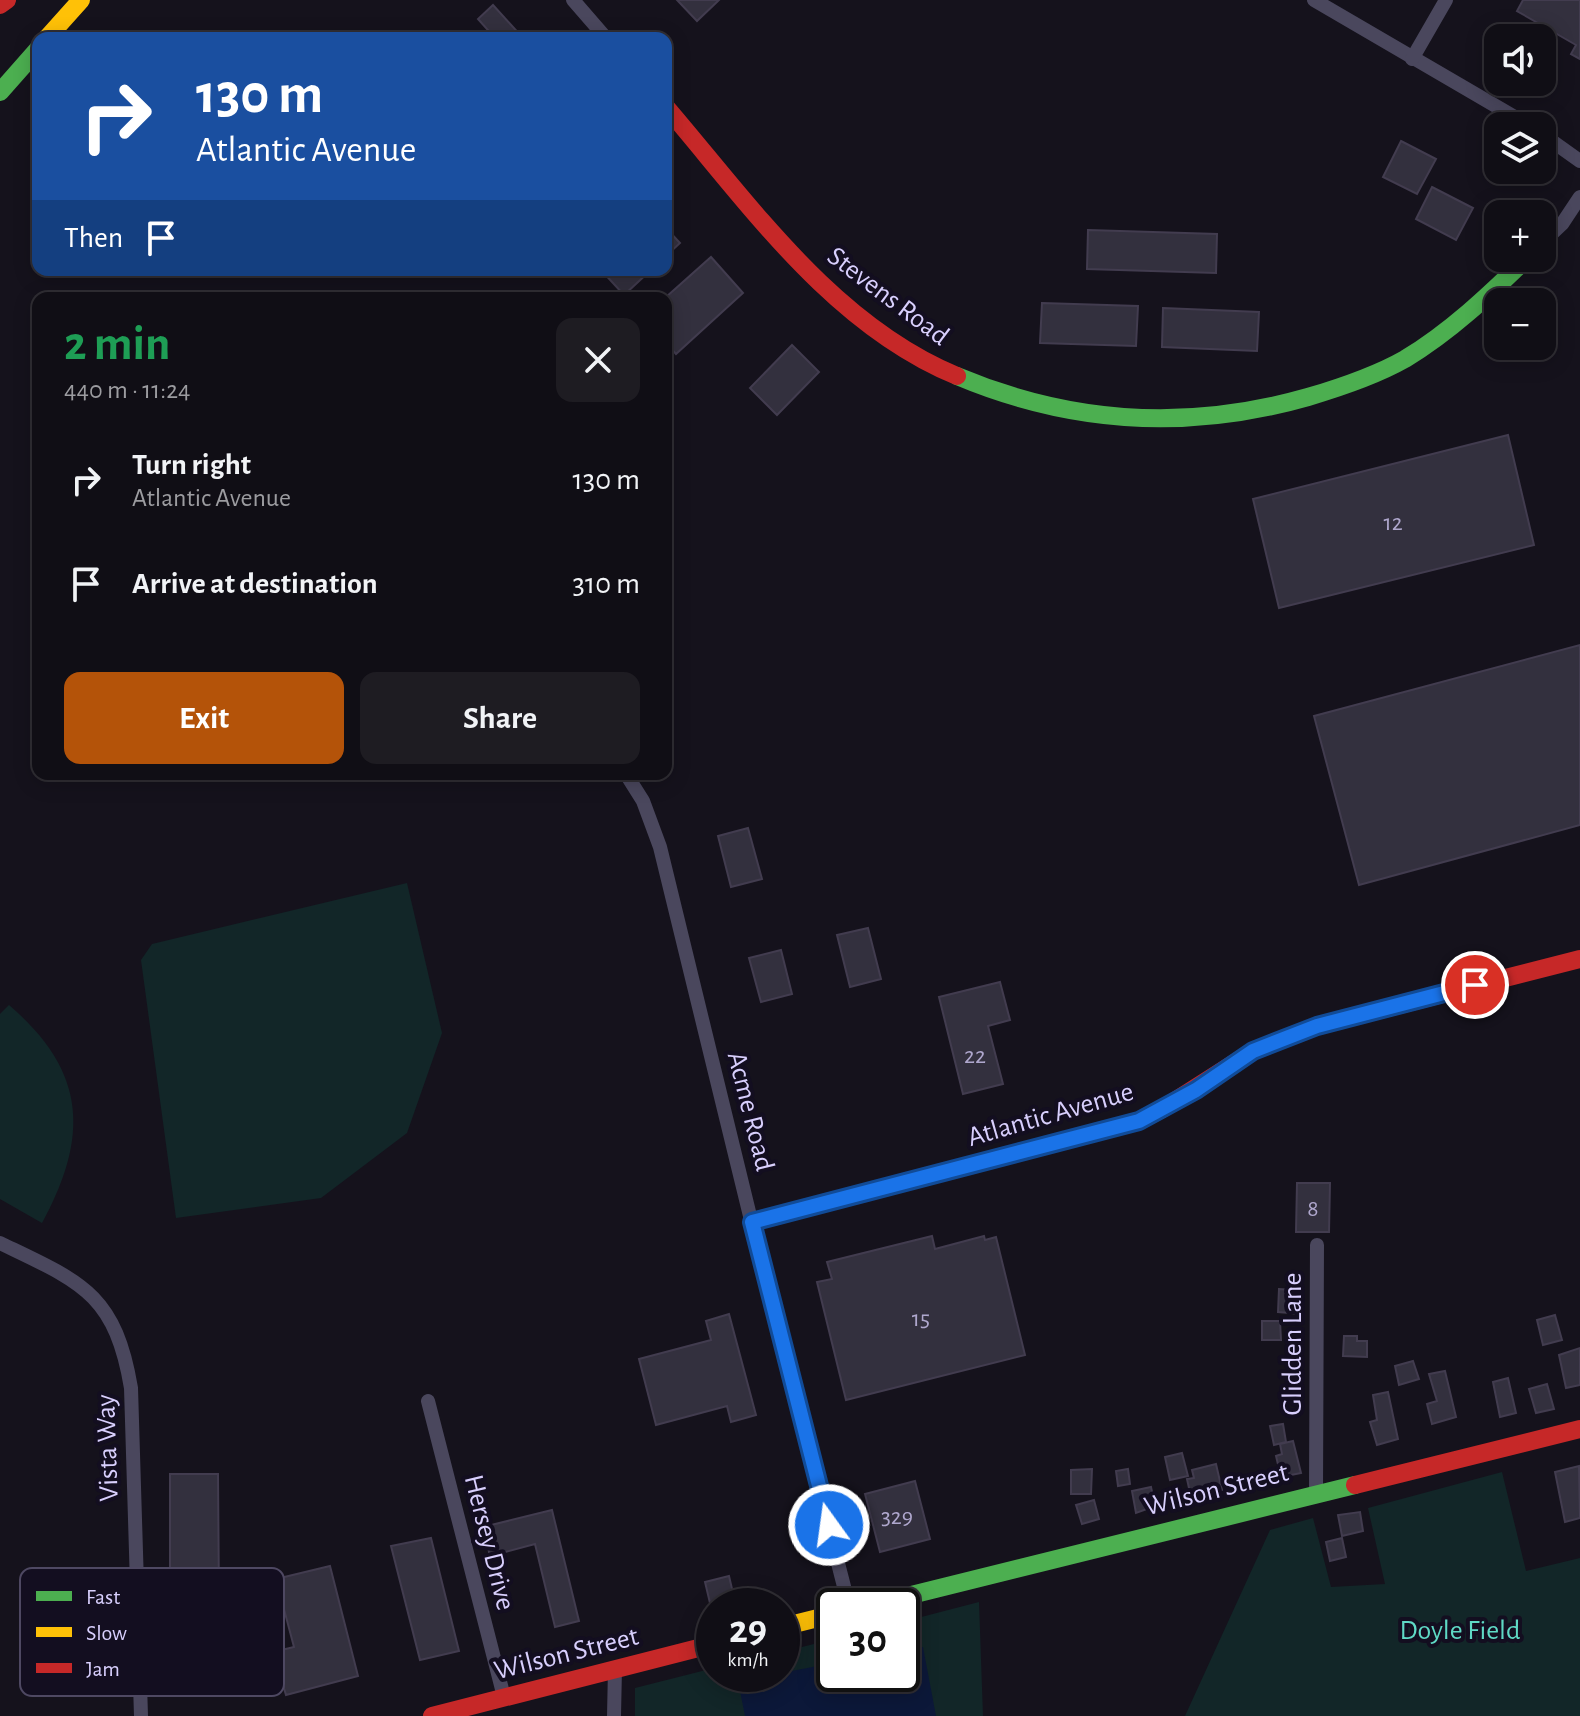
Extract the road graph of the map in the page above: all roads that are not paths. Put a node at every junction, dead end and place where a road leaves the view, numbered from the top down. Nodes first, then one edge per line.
1 (7, 0) edge
2 (81, 0) edge
3 (573, 0) edge
4 (1314, 0) edge
5 (1446, 0) edge
6 (0, 5) edge
7 (52, 32) edge
8 (601, 32) edge
9 (32, 56) edge
10 (1412, 59) junction
11 (0, 92) edge
12 (1505, 112) edge
13 (672, 114) edge
14 (1556, 144) edge
15 (1580, 161) edge
16 (1580, 197) edge
17 (1556, 230) edge
18 (1511, 272) edge
19 (630, 780) edge
20 (1580, 959) edge
21 (752, 1222) junction
22 (0, 1243) edge
23 (1317, 1245) dead end
24 (428, 1401) dead end
25 (1580, 1429) edge
26 (1316, 1492) junction
27 (136, 1568) edge
28 (844, 1588) edge
29 (920, 1593) edge
30 (696, 1648) edge
31 (615, 1668) junction
32 (140, 1696) edge
33 (504, 1697) junction
34 (141, 1716) edge
35 (432, 1716) edge
36 (614, 1716) edge

1 - 6 main road
2 - 7 main road
3 - 8 street
4 - 10 street
5 - 10 street
9 - 11 main road
10 - 12 street
13 - 18 main road, Stevens Road
14 - 15 street
16 - 17 street
19 - 21 street, Acme Road
20 - 21 main road, Atlantic Avenue
21 - 28 street, Acme Road
22 - 27 street, Vista Way
23 - 26 street, Glidden Lane
24 - 33 street, Hersey Drive
25 - 26 main road, Wilson Street
26 - 29 main road, Wilson Street
30 - 31 main road, Wilson Street
31 - 33 main road, Wilson Street
31 - 36 street
32 - 34 street, Vista Way
33 - 35 main road, Wilson Street

